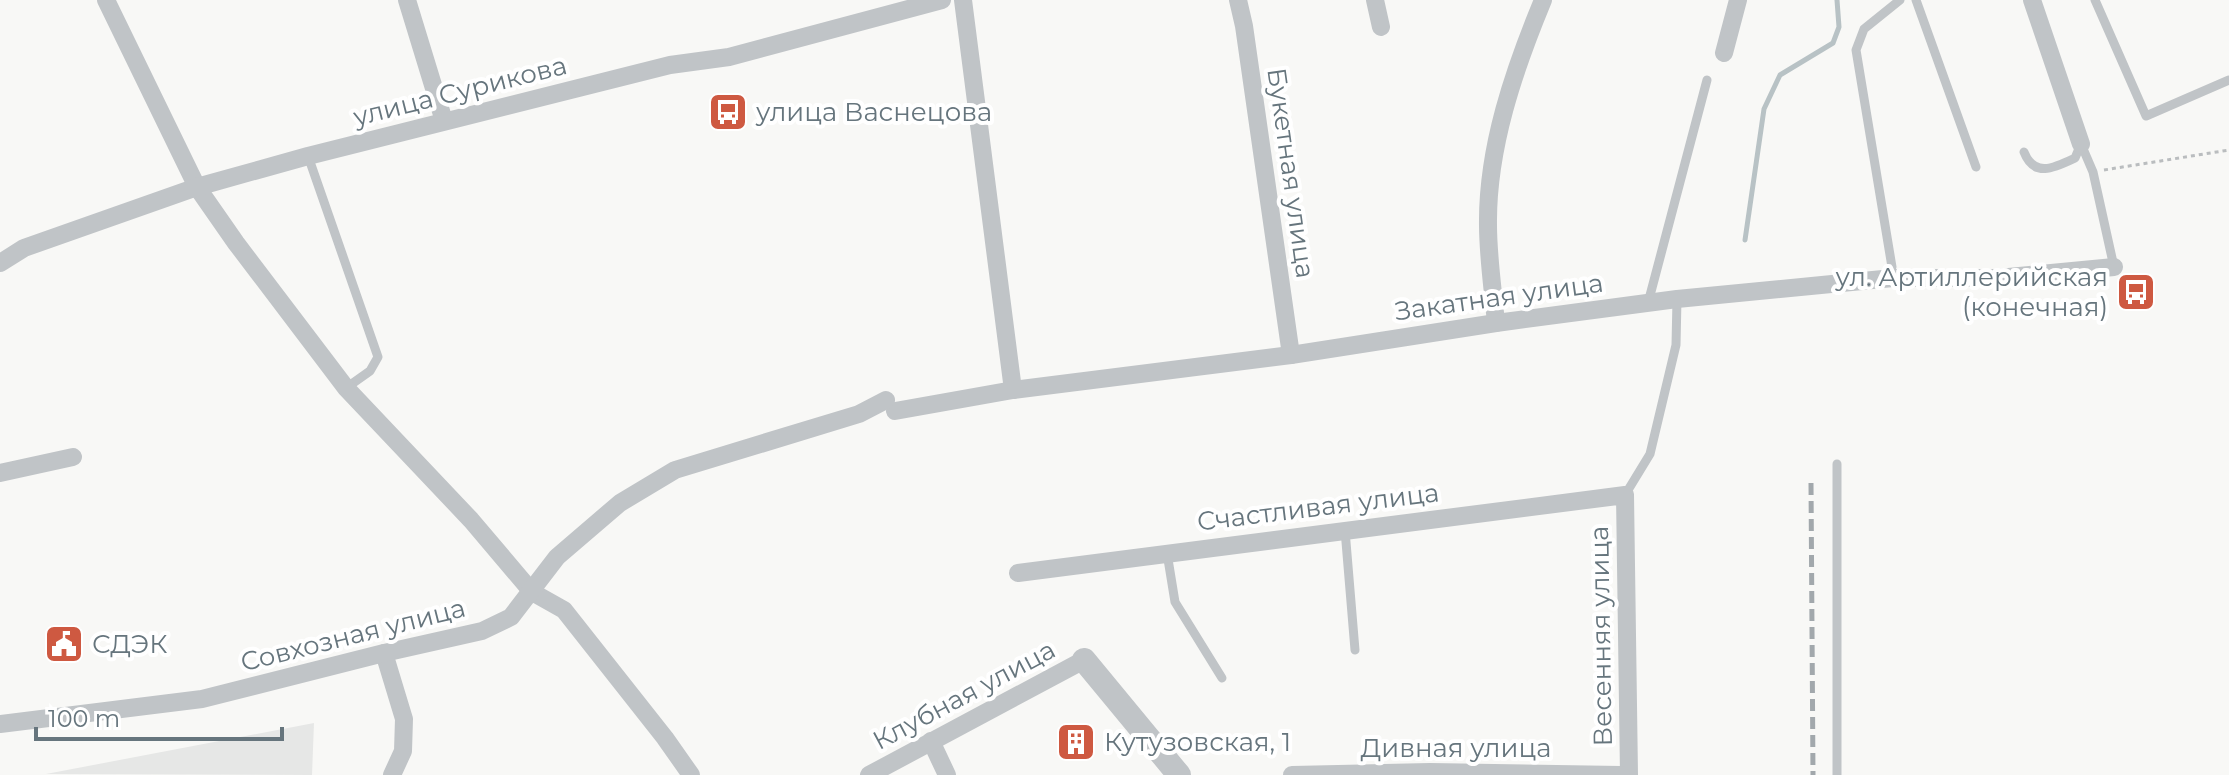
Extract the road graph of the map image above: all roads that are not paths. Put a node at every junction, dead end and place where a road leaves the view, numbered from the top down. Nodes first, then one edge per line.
1 (106, 0) edge
2 (407, 0) edge
3 (942, 0) edge
4 (963, 0) edge
5 (1238, 0) edge
6 (1375, 0) edge
7 (1543, 0) edge
8 (1738, 0) edge
9 (1900, 0) edge
10 (1916, 0) edge
11 (2032, 0) edge
12 (2095, 0) edge
13 (1381, 27) dead end
14 (1724, 53) dead end
15 (1707, 80) dead end
16 (2229, 80) edge
17 (444, 121) junction
18 (2081, 144) junction
19 (2024, 152) dead end
20 (308, 156) junction
21 (1976, 167) dead end
22 (197, 187) junction
23 (0, 263) edge
24 (1892, 267) dead end
25 (2114, 267) joint
26 (1677, 299) junction
27 (1648, 303) junction
28 (1496, 323) junction
29 (1291, 355) junction
30 (346, 388) junction
31 (1013, 390) junction
32 (891, 406) joint
33 (73, 457) dead end
34 (1837, 464) dead end
35 (0, 473) edge
36 (1625, 495) junction
37 (1345, 530) junction
38 (1167, 553) junction
39 (1018, 573) dead end
40 (532, 592) junction
41 (1355, 650) dead end
42 (384, 653) junction
43 (1084, 660) joint
44 (1222, 678) dead end
45 (0, 724) edge
46 (931, 741) junction
47 (1430, 774) edge
48 (392, 775) edge
49 (691, 775) edge
50 (869, 775) edge
51 (947, 775) edge
52 (1179, 775) edge
53 (1292, 775) edge
54 (1621, 775) edge
55 (1629, 775) edge
56 (1837, 775) edge

1 - 22 street
2 - 17 street
3 - 17 street, улица Сурикова
4 - 31 street
5 - 29 street, Букетная улица
6 - 13 street
7 - 28 street
8 - 14 street
9 - 24 lane
10 - 21 lane
11 - 18 street
12 - 16 lane
15 - 27 lane
17 - 20 street, улица Сурикова
18 - 19 lane
18 - 25 lane
20 - 22 street, улица Сурикова
20 - 30 lane
22 - 23 street, улица Сурикова
22 - 30 street
25 - 26 street, Закатная улица
26 - 27 street, Закатная улица
26 - 36 lane
27 - 28 street, Закатная улица
28 - 29 street, Закатная улица
29 - 31 street, Закатная улица
30 - 40 street
31 - 32 street, Закатная улица
32 - 40 street, Совхозная улица
33 - 35 street
34 - 56 lane
36 - 37 street, Счастливая улица
36 - 55 street, Весенняя улица
37 - 38 street, Счастливая улица
37 - 41 lane
38 - 39 street, Счастливая улица
38 - 44 lane
40 - 42 street, Совхозная улица
40 - 49 street
42 - 45 street, Совхозная улица
42 - 48 street
43 - 46 street, Клубная улица
43 - 52 street
46 - 50 street, Клубная улица
46 - 51 street
47 - 53 street, Дивная улица
47 - 54 street, Дивная улица

